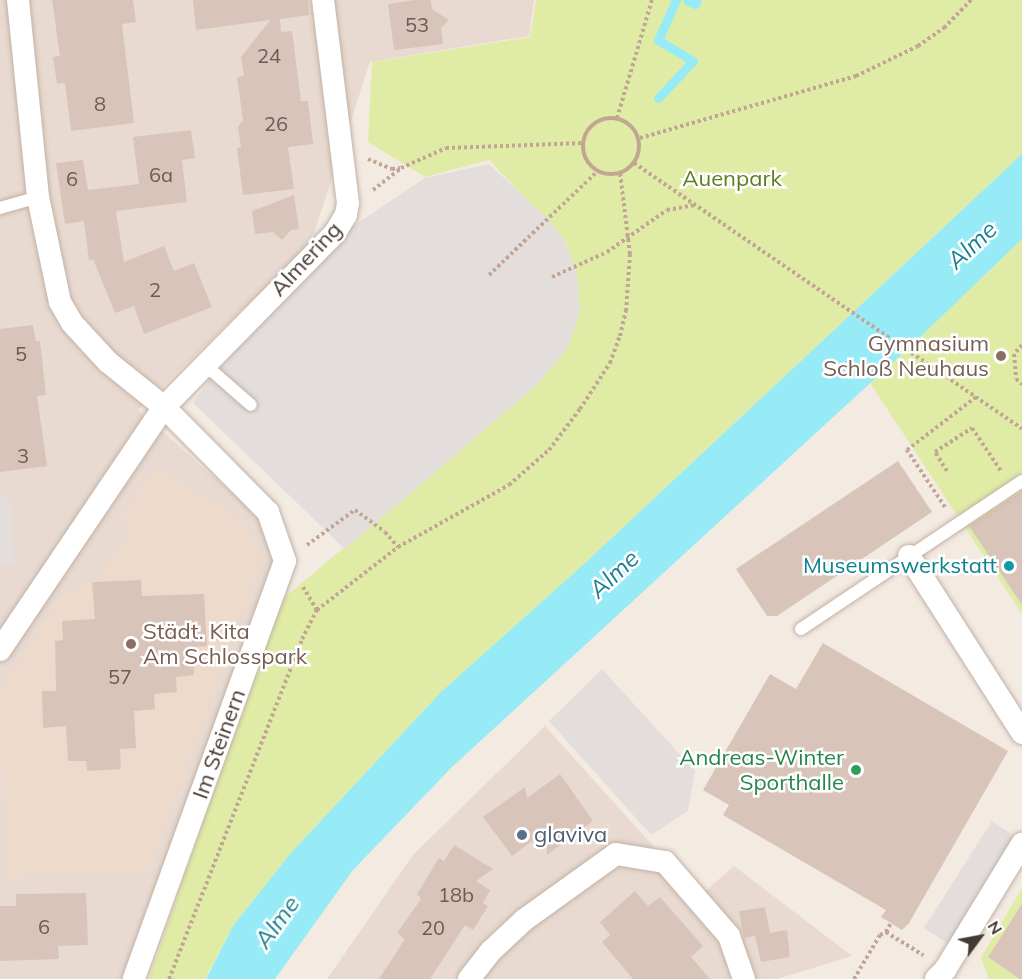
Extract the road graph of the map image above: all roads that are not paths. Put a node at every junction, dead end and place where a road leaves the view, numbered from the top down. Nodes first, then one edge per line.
1 (18, 0) edge
2 (323, 0) edge
3 (38, 197) junction
4 (0, 208) edge
5 (204, 364) junction
6 (251, 405) dead end
7 (164, 406) junction
8 (1022, 481) edge
9 (909, 556) junction
10 (801, 628) dead end
11 (0, 650) edge
12 (1022, 733) edge
13 (1022, 844) edge
14 (941, 974) edge
15 (134, 979) edge
16 (469, 979) edge
17 (744, 979) edge

1 - 3 street
2 - 5 street, Almering
3 - 4 lane
3 - 7 street
5 - 6 lane
5 - 7 street, Almering
7 - 11 street, Almering
7 - 15 street, Im Steinern
8 - 9 lane
9 - 10 lane
9 - 12 street
13 - 14 street
16 - 17 street

